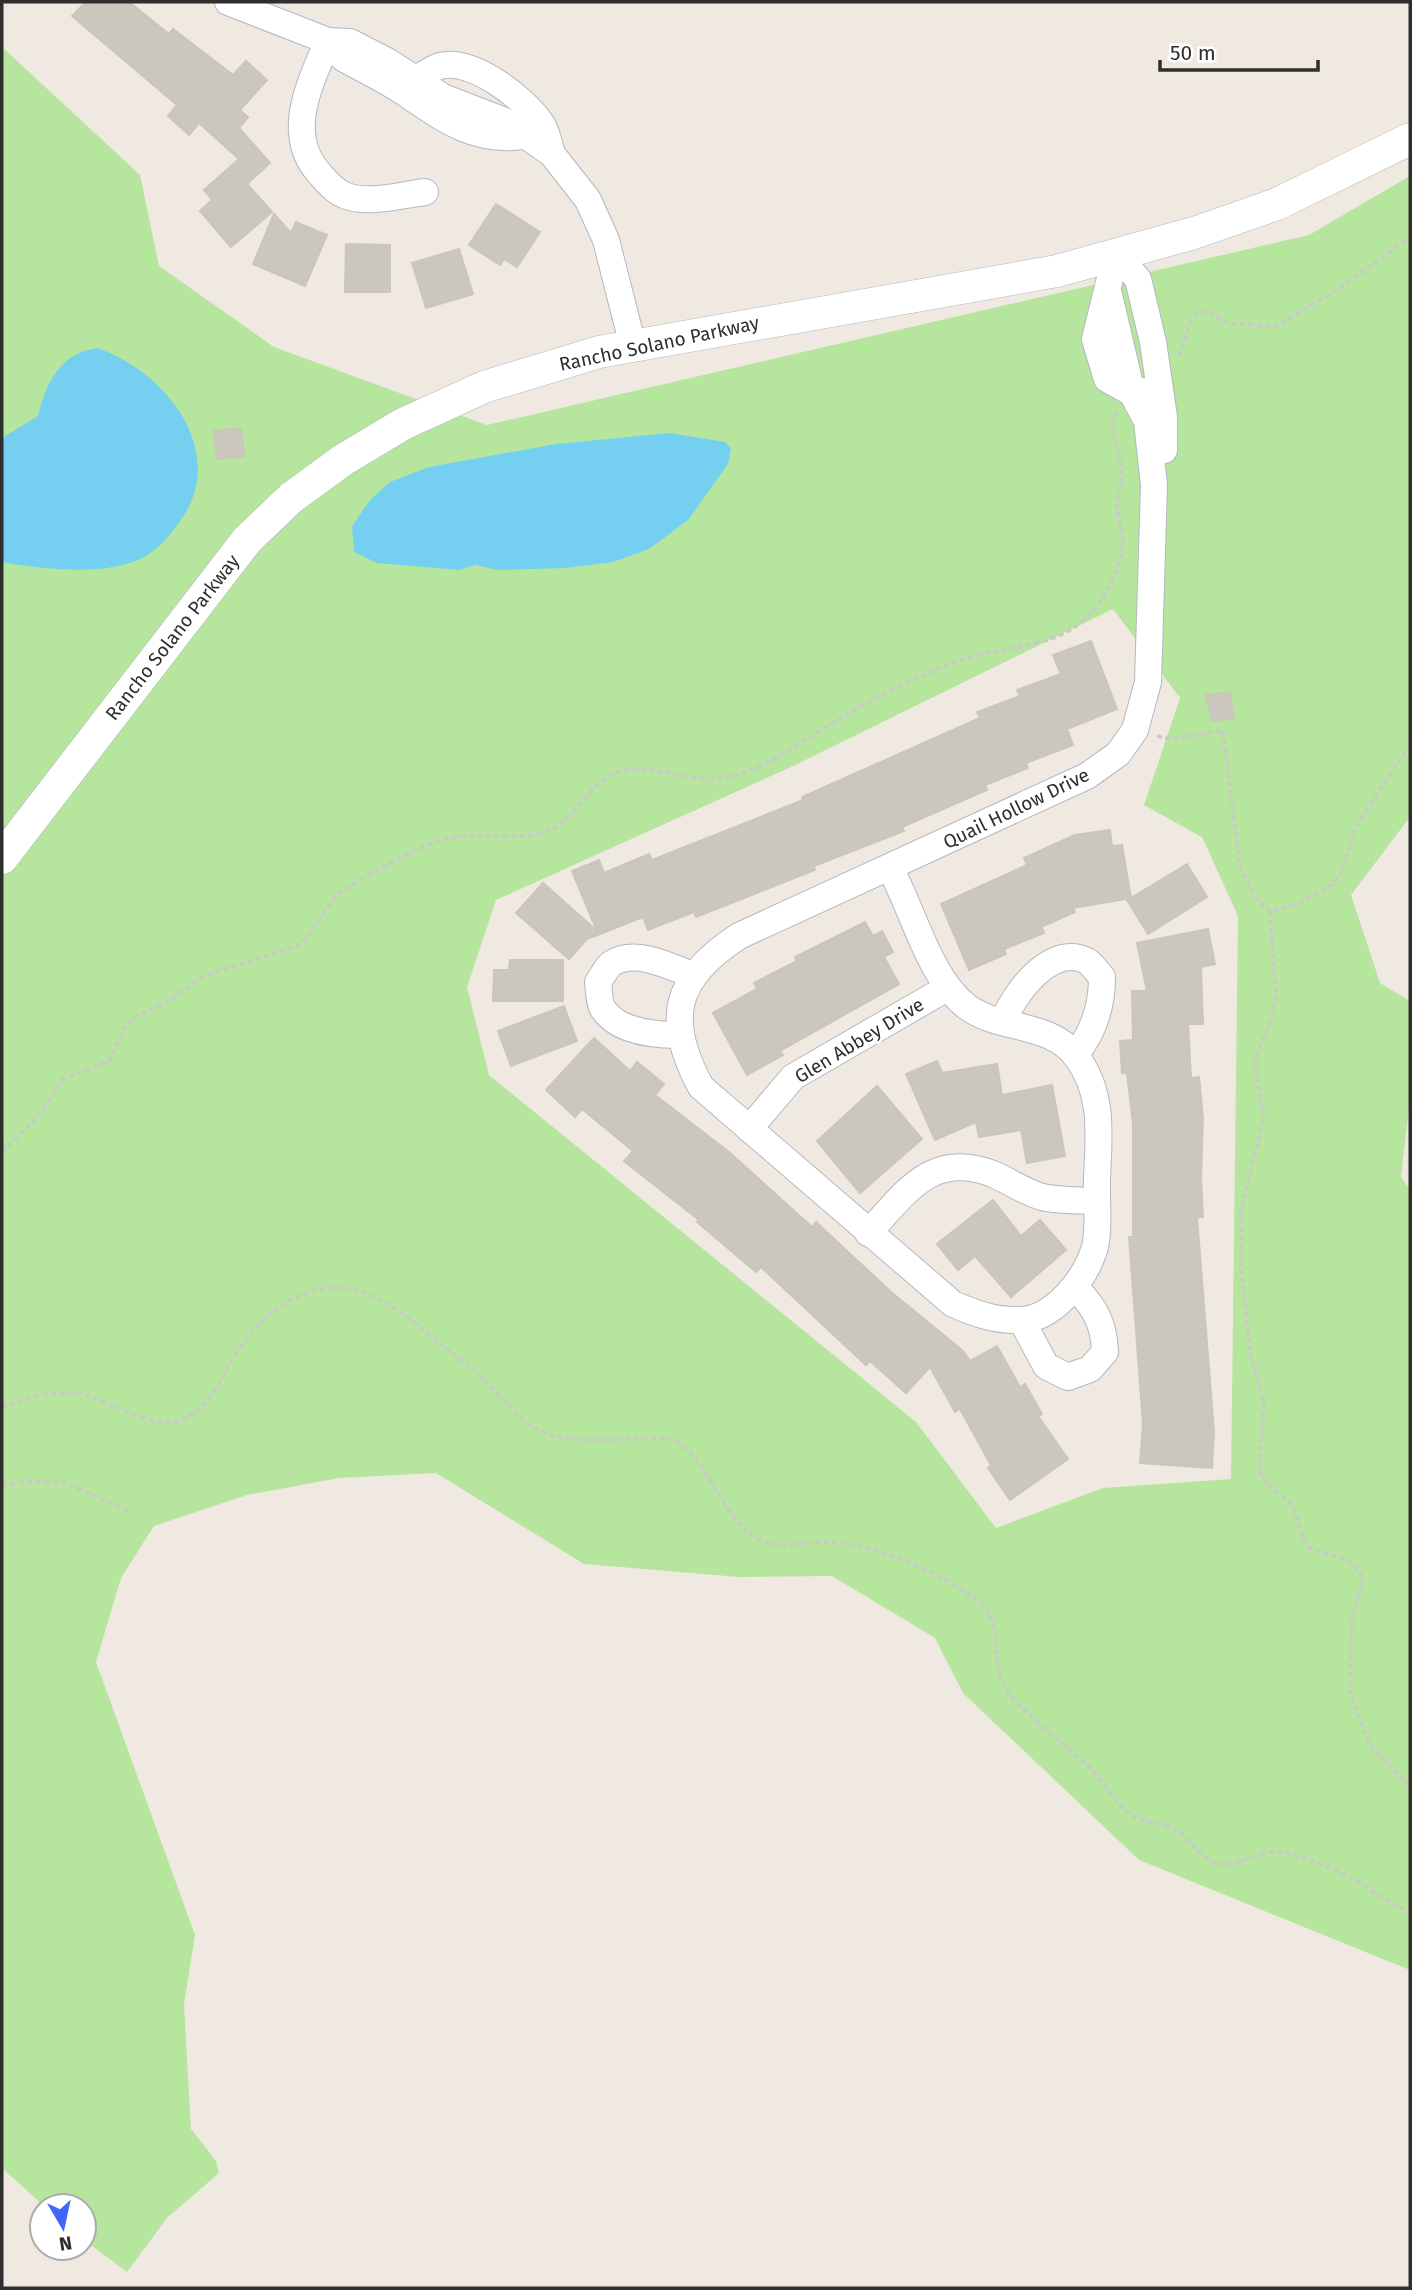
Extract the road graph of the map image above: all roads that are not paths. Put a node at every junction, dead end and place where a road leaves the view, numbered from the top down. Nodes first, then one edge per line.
1 (228, 2) edge
2 (328, 41) junction
3 (416, 79) junction
4 (523, 136) junction
5 (1410, 139) edge
6 (552, 154) junction
7 (425, 192) dead end
8 (1116, 254) junction
9 (632, 346) junction
10 (1157, 376) junction
11 (1132, 393) junction
12 (1154, 485) junction
13 (2, 858) edge
14 (890, 868) junction
15 (692, 975) junction
16 (947, 988) junction
17 (1003, 1022) junction
18 (680, 1035) junction
19 (1075, 1055) junction
20 (749, 1129) junction
21 (1096, 1201) junction
22 (868, 1233) junction
23 (1076, 1288) junction
24 (1022, 1321) junction

1 - 2 street
2 - 3 street
2 - 4 street
2 - 7 street
3 - 4 street
3 - 6 street
4 - 6 street
5 - 8 street, Rancho Solano Parkway
6 - 9 street
8 - 9 street, Rancho Solano Parkway
8 - 10 street, Quail Hollow Drive
8 - 11 street, Quail Hollow Drive
9 - 13 street, Rancho Solano Parkway
10 - 11 street
10 - 12 street, Quail Hollow Drive
11 - 12 street, Quail Hollow Drive
12 - 14 street, Quail Hollow Drive
14 - 15 street, Quail Hollow Drive
14 - 16 street
15 - 18 street, Quail Hollow Drive
15 - 18 street
16 - 17 street
16 - 20 street, Glen Abbey Drive
17 - 19 street
17 - 19 street
18 - 20 street, Quail Hollow Drive
19 - 21 street
20 - 22 street, Quail Hollow Drive
21 - 22 street
21 - 23 street
22 - 24 street, Quail Hollow Drive
23 - 24 street
23 - 24 street

